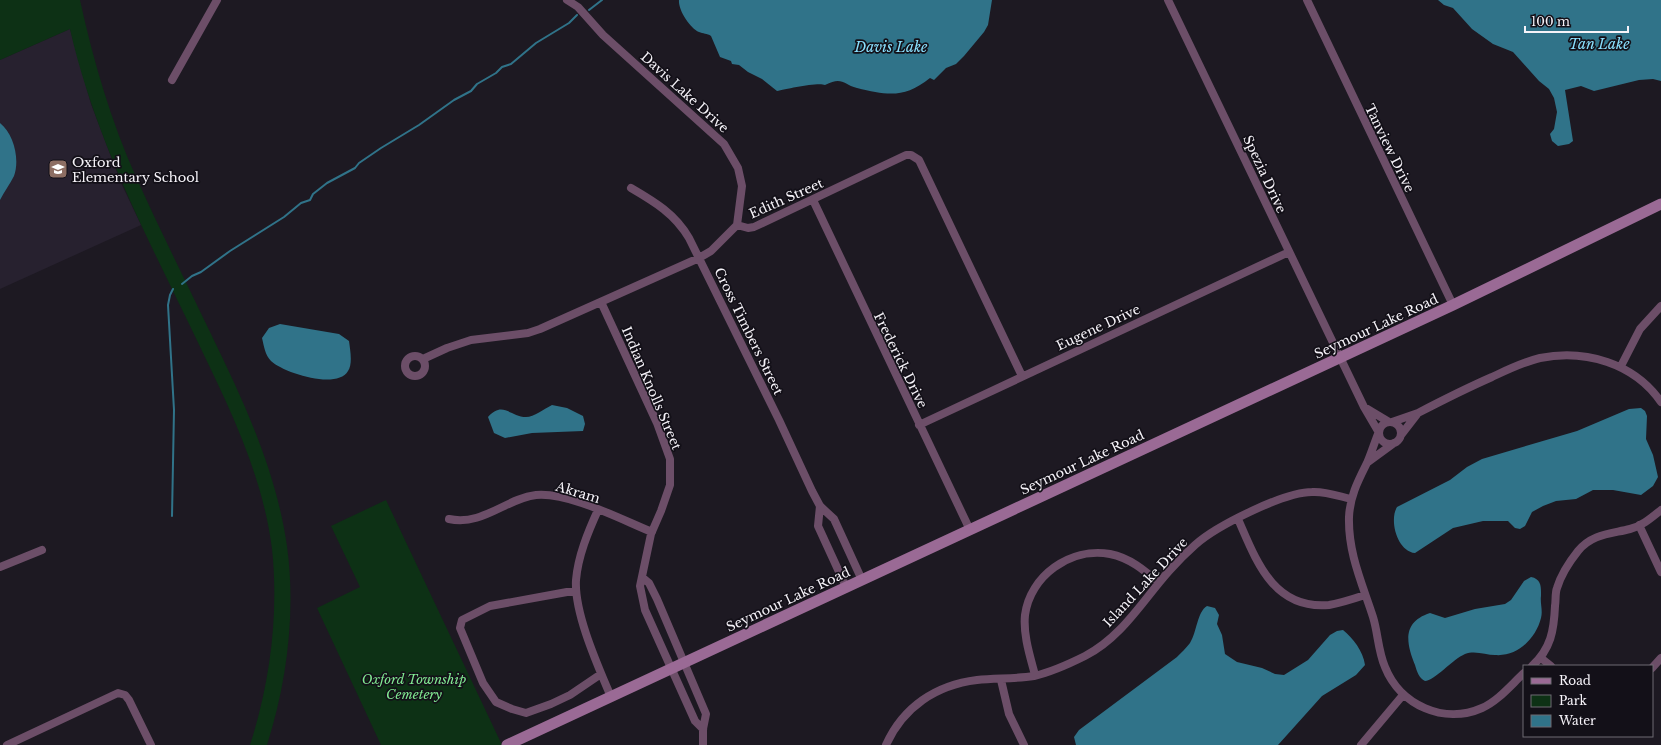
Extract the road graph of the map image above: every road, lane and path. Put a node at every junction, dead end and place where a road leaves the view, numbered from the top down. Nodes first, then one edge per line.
1 (216, 0) edge
2 (567, 0) edge
3 (1168, 0) edge
4 (1307, 0) edge
5 (172, 80) dead end
6 (631, 188) dead end
7 (813, 200) junction
8 (1661, 204) edge
9 (737, 225) junction
10 (1288, 252) junction
11 (699, 258) junction
12 (601, 302) junction
13 (1453, 305) junction
14 (1661, 306) edge
15 (1339, 358) junction
16 (423, 359) dead end
17 (1621, 366) junction
18 (1022, 376) junction
19 (1661, 402) edge
20 (1364, 407) junction
21 (1418, 413) junction
22 (1391, 422) junction
23 (919, 425) junction
24 (1378, 433) junction
25 (1401, 435) junction
26 (1394, 444) junction
27 (1367, 463) junction
28 (1351, 499) junction
29 (820, 506) junction
30 (598, 510) junction
31 (1661, 510) edge
32 (449, 519) dead end
33 (1238, 519) junction
34 (1639, 525) junction
35 (970, 530) junction
36 (652, 532) junction
37 (42, 550) dead end
38 (0, 567) edge
39 (1661, 572) edge
40 (643, 578) junction
41 (862, 580) junction
42 (1159, 583) junction
43 (846, 587) junction
44 (576, 592) junction
45 (1365, 595) junction
46 (1541, 658) junction
47 (1661, 658) edge
48 (683, 663) junction
49 (1533, 665) edge
50 (1550, 665) edge
51 (1653, 667) edge
52 (672, 669) junction
53 (601, 674) junction
54 (1523, 674) edge
55 (1035, 675) junction
56 (1001, 680) junction
57 (1403, 695) junction
58 (611, 697) junction
59 (703, 729) junction
60 (510, 743) edge
61 (7, 745) edge
62 (151, 745) edge
63 (704, 745) edge
64 (886, 745) edge
65 (1024, 745) edge
66 (1361, 745) edge

1 - 5 street
2 - 9 street, Davis Lake Drive
3 - 10 street, Spezia Drive
4 - 13 street, Tanview Drive
6 - 11 street, Cross Timbers Street
7 - 9 street, Edith Street
7 - 18 street, Edith Street
7 - 23 street, Frederick Drive
8 - 13 street, Seymour Lake Road
9 - 11 street, Edith Street
10 - 15 street, Spezia Drive
10 - 18 street, Eugene Drive
11 - 12 street, Edith Street
11 - 29 street, Cross Timbers Street
12 - 16 street, Edith Street
12 - 36 street, Indian Knolls Street
13 - 15 street, Seymour Lake Road
14 - 17 street
15 - 20 street, Spezia Drive
15 - 35 street, Seymour Lake Road
17 - 19 street
17 - 21 street
18 - 23 street, Eugene Drive
20 - 22 street
20 - 24 street, Spezia Drive
21 - 22 street
21 - 25 street
22 - 24 street
22 - 25 street
23 - 35 street, Frederick Drive
24 - 26 street
24 - 27 street
25 - 26 street
26 - 27 street
27 - 28 street
28 - 33 street, Island Lake Drive
28 - 45 street
29 - 41 street, Cross Timbers Street
29 - 43 street
30 - 32 street, Akram
30 - 36 street, Akram
30 - 44 street
31 - 34 street
33 - 42 street, Island Lake Drive
33 - 45 street
34 - 39 street
34 - 46 street
35 - 41 street, Seymour Lake Road
36 - 40 street, Indian Knolls Street
37 - 38 street
40 - 48 street
40 - 52 street, Indian Knolls Street
41 - 43 street, Seymour Lake Road
42 - 55 street, Island Lake Drive
42 - 55 street
43 - 48 street, Seymour Lake Road
44 - 53 street
44 - 53 street
45 - 57 street
46 - 49 street
46 - 50 street
47 - 51 street
48 - 52 street, Seymour Lake Road
48 - 59 street
52 - 58 street, Seymour Lake Road
52 - 59 street, Indian Knolls Street
53 - 58 street
54 - 57 street
55 - 56 street, Island Lake Drive
56 - 64 street, Island Lake Drive
56 - 65 street
57 - 66 street
58 - 60 street, Seymour Lake Road
59 - 63 street
61 - 62 street

